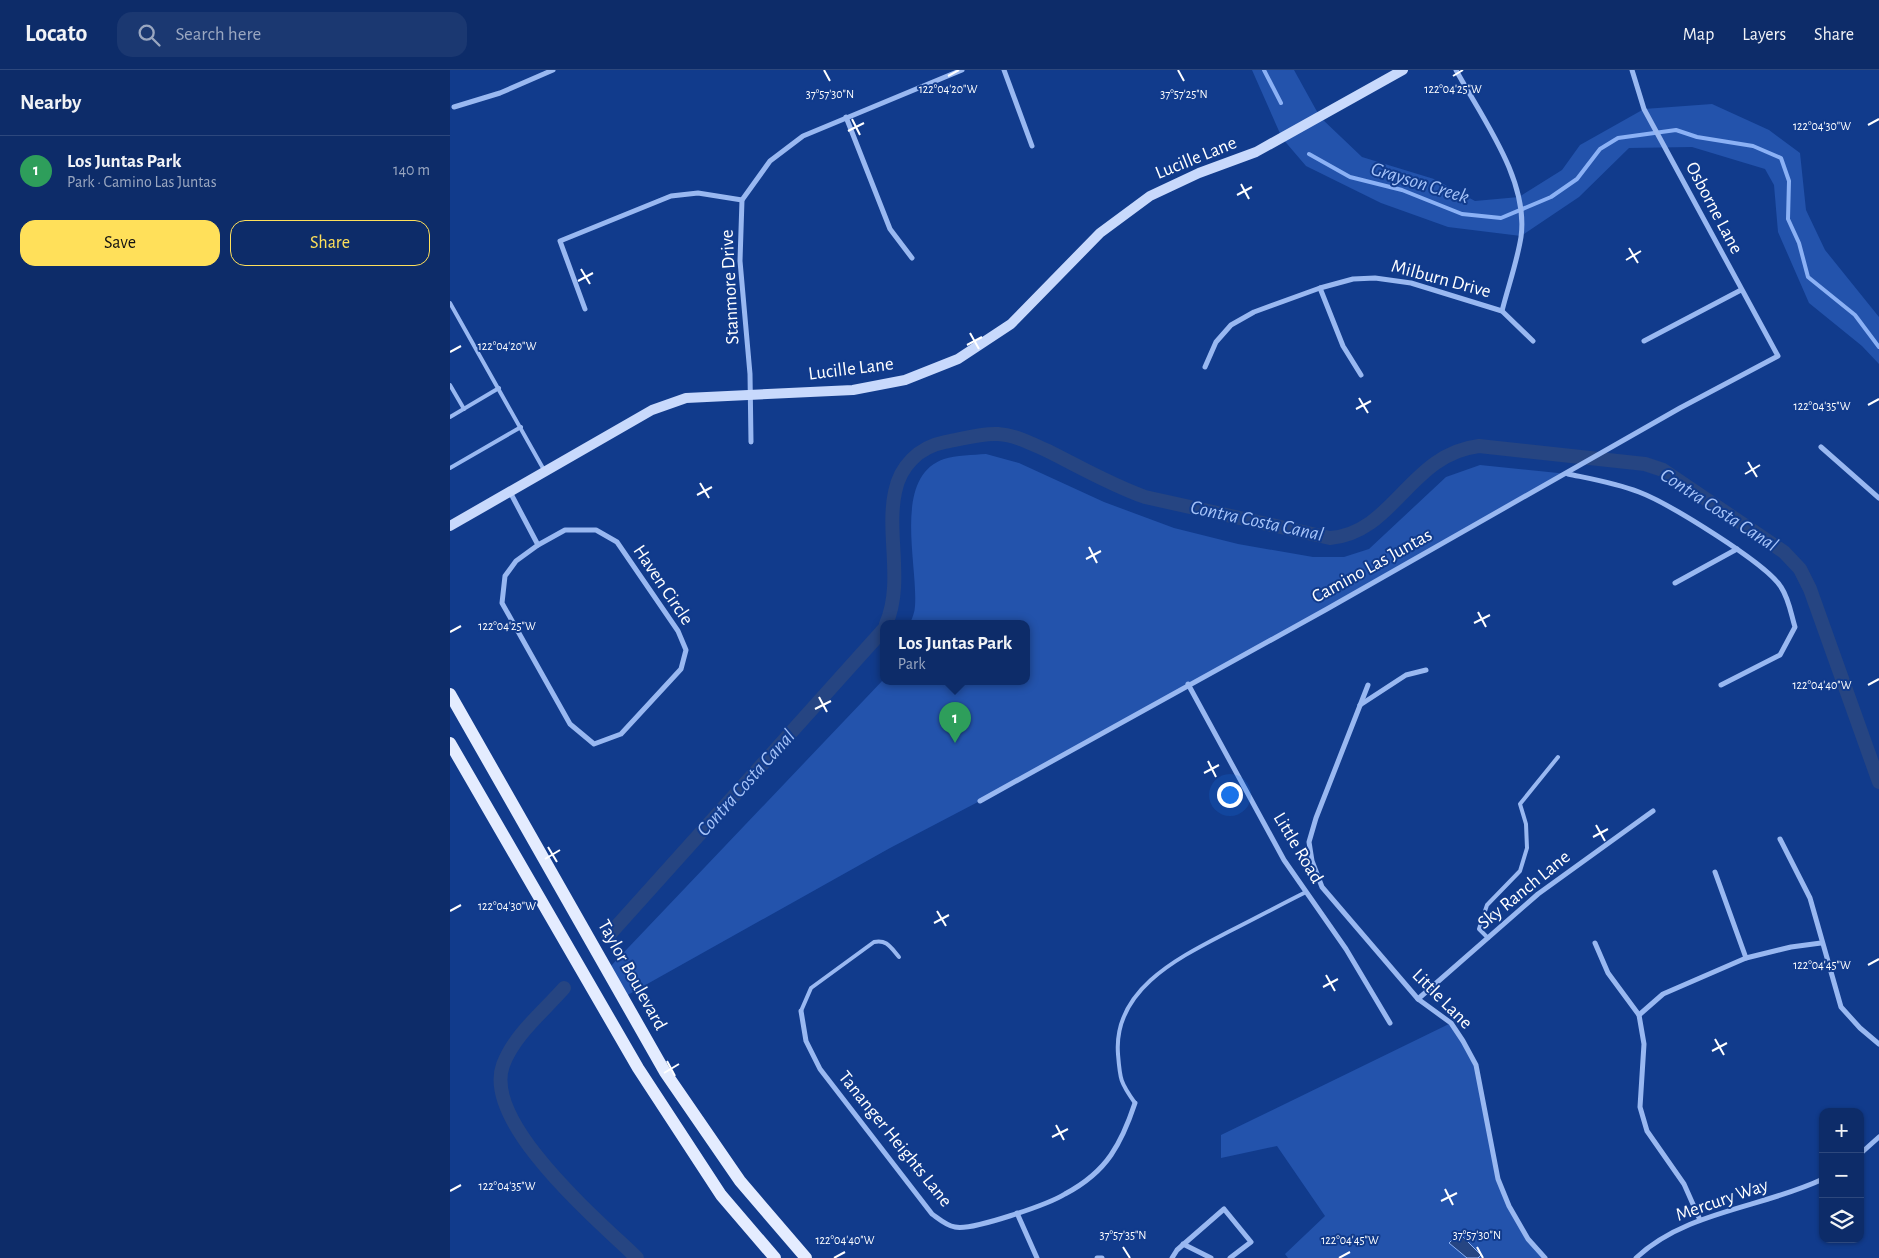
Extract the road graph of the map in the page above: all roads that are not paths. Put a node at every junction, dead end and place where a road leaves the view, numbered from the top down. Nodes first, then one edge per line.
1 (553, 70) edge
2 (962, 70) edge
3 (1004, 70) edge
4 (1403, 70) edge
5 (1456, 70) edge
6 (1632, 70) edge
7 (454, 107) dead end
8 (846, 117) junction
9 (1032, 146) dead end
10 (742, 200) junction
11 (912, 258) dead end
12 (1320, 288) junction
13 (1741, 290) junction
14 (450, 303) edge
15 (585, 309) dead end
16 (1502, 311) junction
17 (1534, 341) dead end
18 (1644, 342) dead end
19 (1778, 356) joint
20 (1205, 367) dead end
21 (1361, 375) dead end
22 (450, 385) edge
23 (499, 388) junction
24 (750, 395) junction
25 (464, 409) junction
26 (450, 417) edge
27 (521, 427) junction
28 (751, 442) dead end
29 (1821, 447) dead end
30 (450, 468) edge
31 (546, 472) junction
32 (1568, 474) junction
33 (510, 492) junction
34 (1879, 498) edge
35 (450, 526) edge
36 (538, 545) junction
37 (1736, 549) junction
38 (1675, 583) dead end
39 (1426, 670) dead end
40 (1188, 684) junction
41 (1368, 686) dead end
42 (1721, 686) dead end
43 (450, 694) edge
44 (1360, 705) junction
45 (450, 743) edge
46 (1558, 757) dead end
47 (980, 801) dead end
48 (1653, 811) dead end
49 (1780, 838) dead end
50 (1715, 872) dead end
51 (1306, 892) junction
52 (1488, 938) junction
53 (1595, 943) dead end
54 (1821, 943) junction
55 (899, 957) dead end
56 (1746, 958) junction
57 (1418, 999) junction
58 (801, 1011) joint
59 (1639, 1015) junction
60 (1390, 1023) dead end
61 (1879, 1044) edge
62 (1135, 1103) joint
63 (1879, 1137) edge
64 (1861, 1153) edge
65 (1819, 1180) edge
66 (1017, 1213) junction
67 (1700, 1220) junction
68 (1183, 1244) junction
69 (775, 1258) edge
70 (806, 1258) edge
71 (1037, 1258) edge
72 (1097, 1258) edge
73 (1102, 1258) edge
74 (1172, 1258) edge
75 (1212, 1258) edge
76 (1230, 1258) edge
77 (1545, 1258) edge
78 (1636, 1258) edge

1 - 7 street
2 - 8 street
3 - 9 street
4 - 24 street, Lucille Lane
5 - 16 street, Milburn Drive
6 - 13 street, Osborne Lane
8 - 10 street
8 - 11 street
10 - 15 street
10 - 24 street, Stanmore Drive
12 - 16 street, Milburn Drive
12 - 20 street, Milburn Drive
12 - 21 street
13 - 18 street
13 - 19 street, Osborne Lane
14 - 23 lane
16 - 17 street
19 - 32 street, Camino Las Juntas
22 - 25 lane
23 - 25 lane
23 - 27 lane
24 - 28 street, Stanmore Drive
24 - 31 street, Lucille Lane
25 - 26 lane
27 - 30 lane
27 - 31 lane
29 - 34 street
31 - 33 street, Lucille Lane
32 - 37 street
32 - 40 street, Camino Las Juntas
33 - 35 street, Lucille Lane
33 - 36 street
36 - 36 street, Haven Circle
37 - 38 street
37 - 42 street
39 - 44 street
40 - 47 street, Camino Las Juntas
40 - 51 street, Little Road
41 - 44 street, Little Lane
43 - 70 main road, Taylor Boulevard
44 - 57 street, Little Lane
45 - 69 main road
46 - 52 lane
48 - 52 street, Sky Ranch Lane
49 - 54 street
50 - 56 street
51 - 60 street, Little Road
51 - 62 lane
52 - 57 street, Sky Ranch Lane
53 - 59 street
54 - 56 street
54 - 61 street
55 - 58 lane
56 - 59 street
57 - 77 street, Little Lane
58 - 66 street, Tananger Heights Lane
59 - 67 street
62 - 66 street, Tananger Heights Lane
63 - 64 street
65 - 67 street, Mercury Way
66 - 71 street
67 - 78 street, Mercury Way
68 - 74 street
68 - 75 street
68 - 76 street
72 - 73 street

